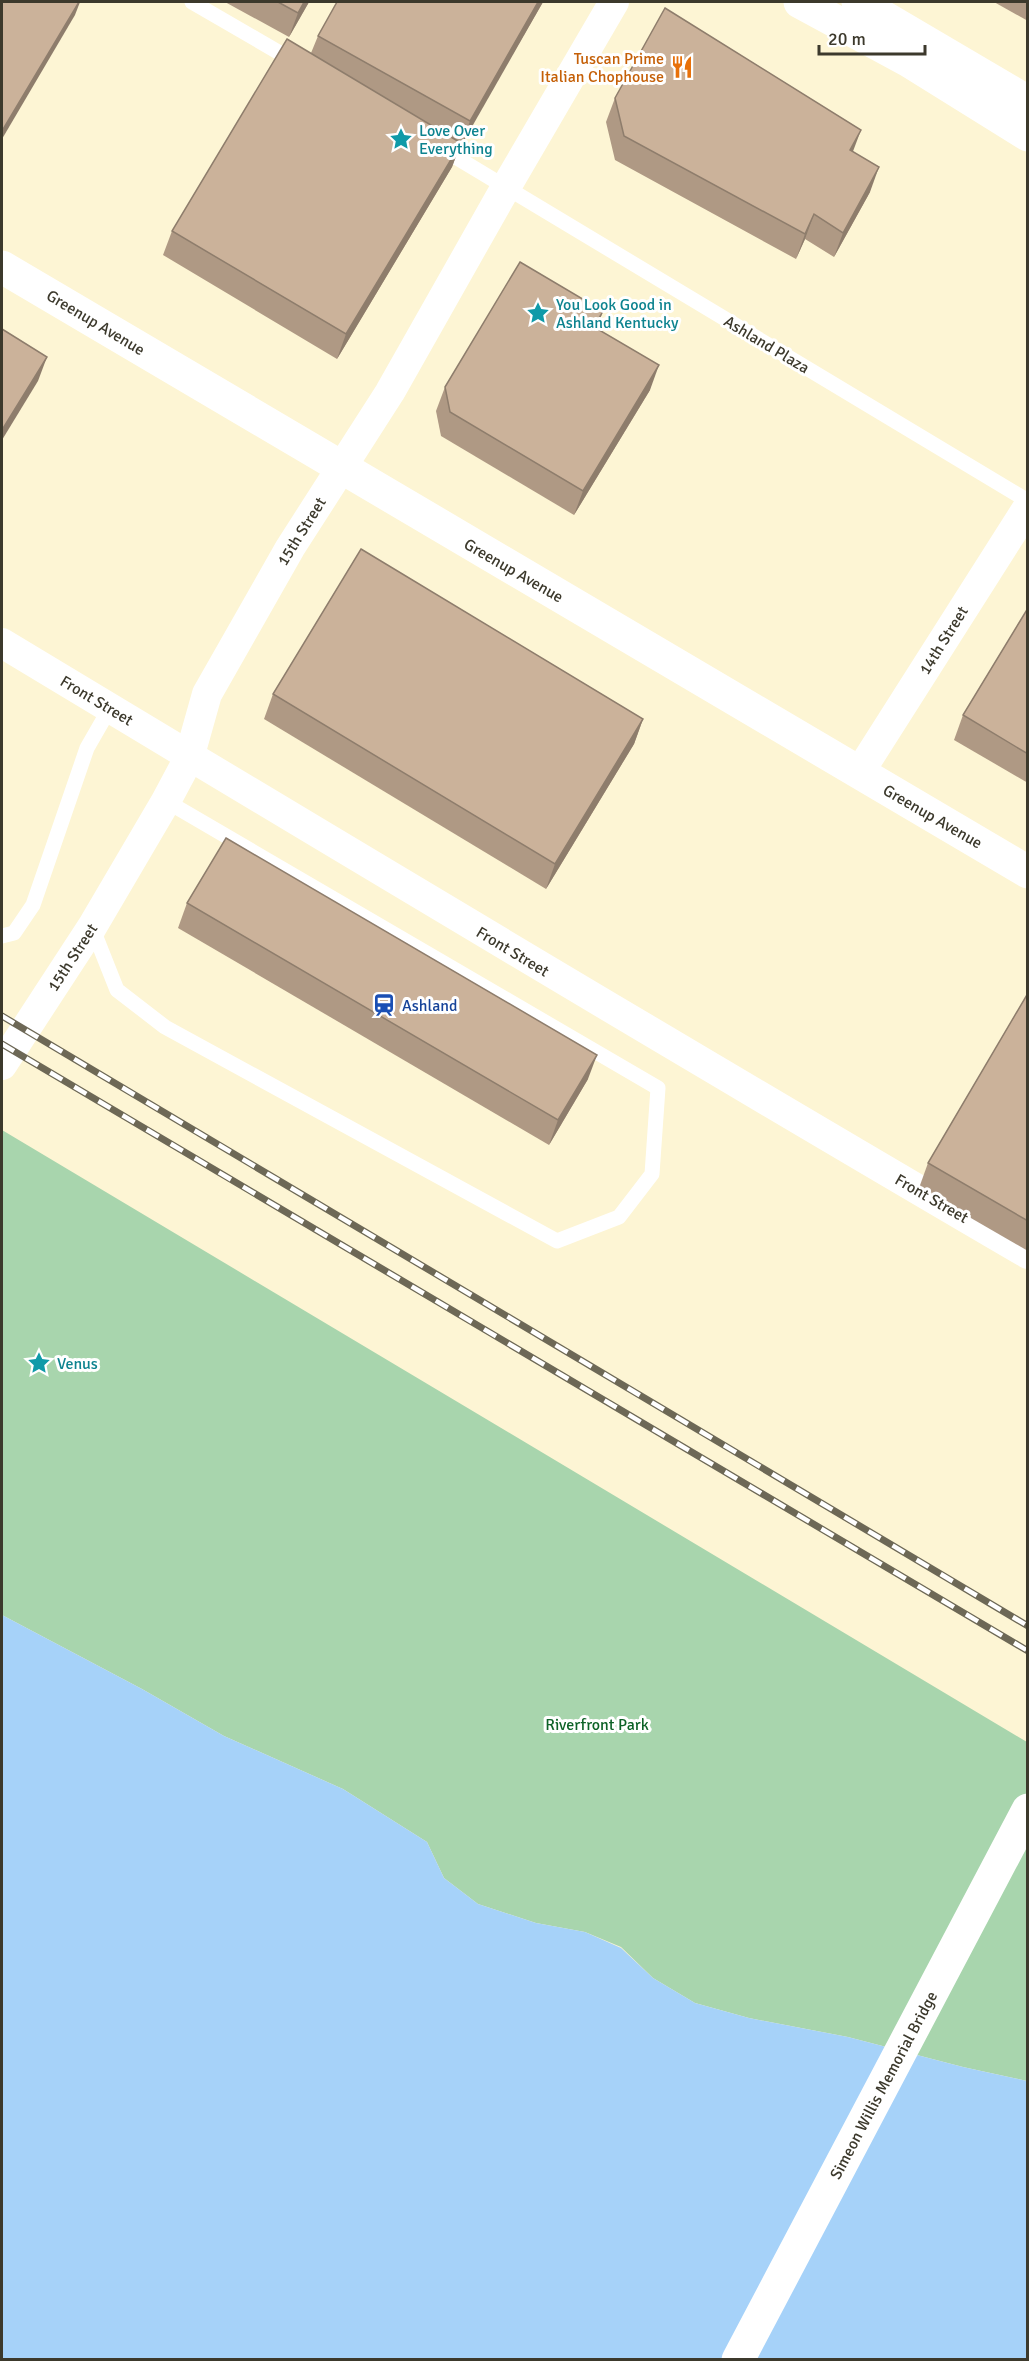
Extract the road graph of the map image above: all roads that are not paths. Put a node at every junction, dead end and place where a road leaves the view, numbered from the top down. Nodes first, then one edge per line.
1 (192, 2) edge
2 (614, 2) edge
3 (801, 2) edge
4 (858, 2) edge
5 (314, 73) edge
6 (1028, 102) edge
7 (1028, 135) edge
8 (425, 139) edge
9 (506, 187) junction
10 (2, 267) edge
11 (340, 468) junction
12 (1028, 501) edge
13 (1028, 507) edge
14 (2, 643) edge
15 (110, 708) junction
16 (189, 758) junction
17 (859, 773) junction
18 (166, 801) junction
19 (1028, 872) edge
20 (92, 927) junction
21 (2, 936) edge
22 (2, 1065) edge
23 (1028, 1254) edge
24 (1028, 1810) edge
25 (738, 2360) edge

1 - 5 lane
2 - 9 street, 15th Street
3 - 7 main road
4 - 6 main road
8 - 9 lane, Ashland Plaza
9 - 11 street, 15th Street
9 - 12 lane, Ashland Plaza
10 - 11 main road, Greenup Avenue
11 - 16 street, 15th Street
11 - 17 main road, Greenup Avenue
13 - 17 street, 14th Street
14 - 15 street, Front Street
15 - 16 street, Front Street
15 - 21 lane
16 - 18 street, 15th Street
16 - 23 street, Front Street
17 - 19 main road, Greenup Avenue
18 - 20 street, 15th Street
18 - 20 lane
20 - 22 street, 15th Street
24 - 25 main road, Simeon Willis Memorial Bridge

